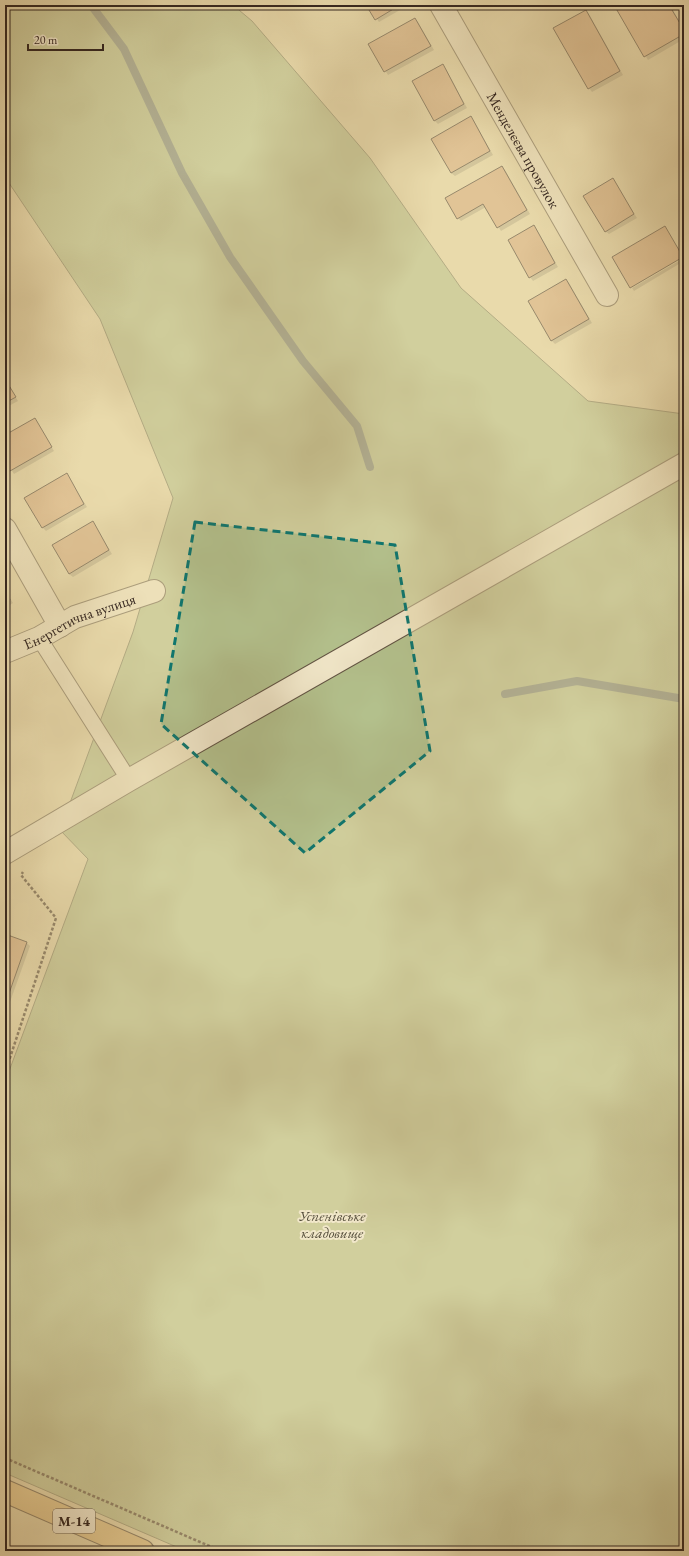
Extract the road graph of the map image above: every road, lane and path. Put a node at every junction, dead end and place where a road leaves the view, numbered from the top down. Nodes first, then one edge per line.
1 (441, 5) edge
2 (607, 295) dead end
3 (684, 464) edge
4 (5, 529) edge
5 (154, 591) dead end
6 (60, 626) junction
7 (39, 638) junction
8 (5, 652) edge
9 (129, 780) junction
10 (5, 853) edge
11 (21, 875) dead end
12 (5, 1073) edge
13 (5, 1458) edge
14 (5, 1492) edge
15 (143, 1551) edge
16 (222, 1551) edge

1 - 2 street, Менделєєва провулок
3 - 9 street
4 - 6 street
5 - 6 street, Енергетична вулиця
6 - 7 street, Енергетична вулиця
7 - 8 street, Енергетична вулиця
7 - 9 lane
9 - 10 street
11 - 12 path
13 - 16 path
14 - 15 highway, М-14

